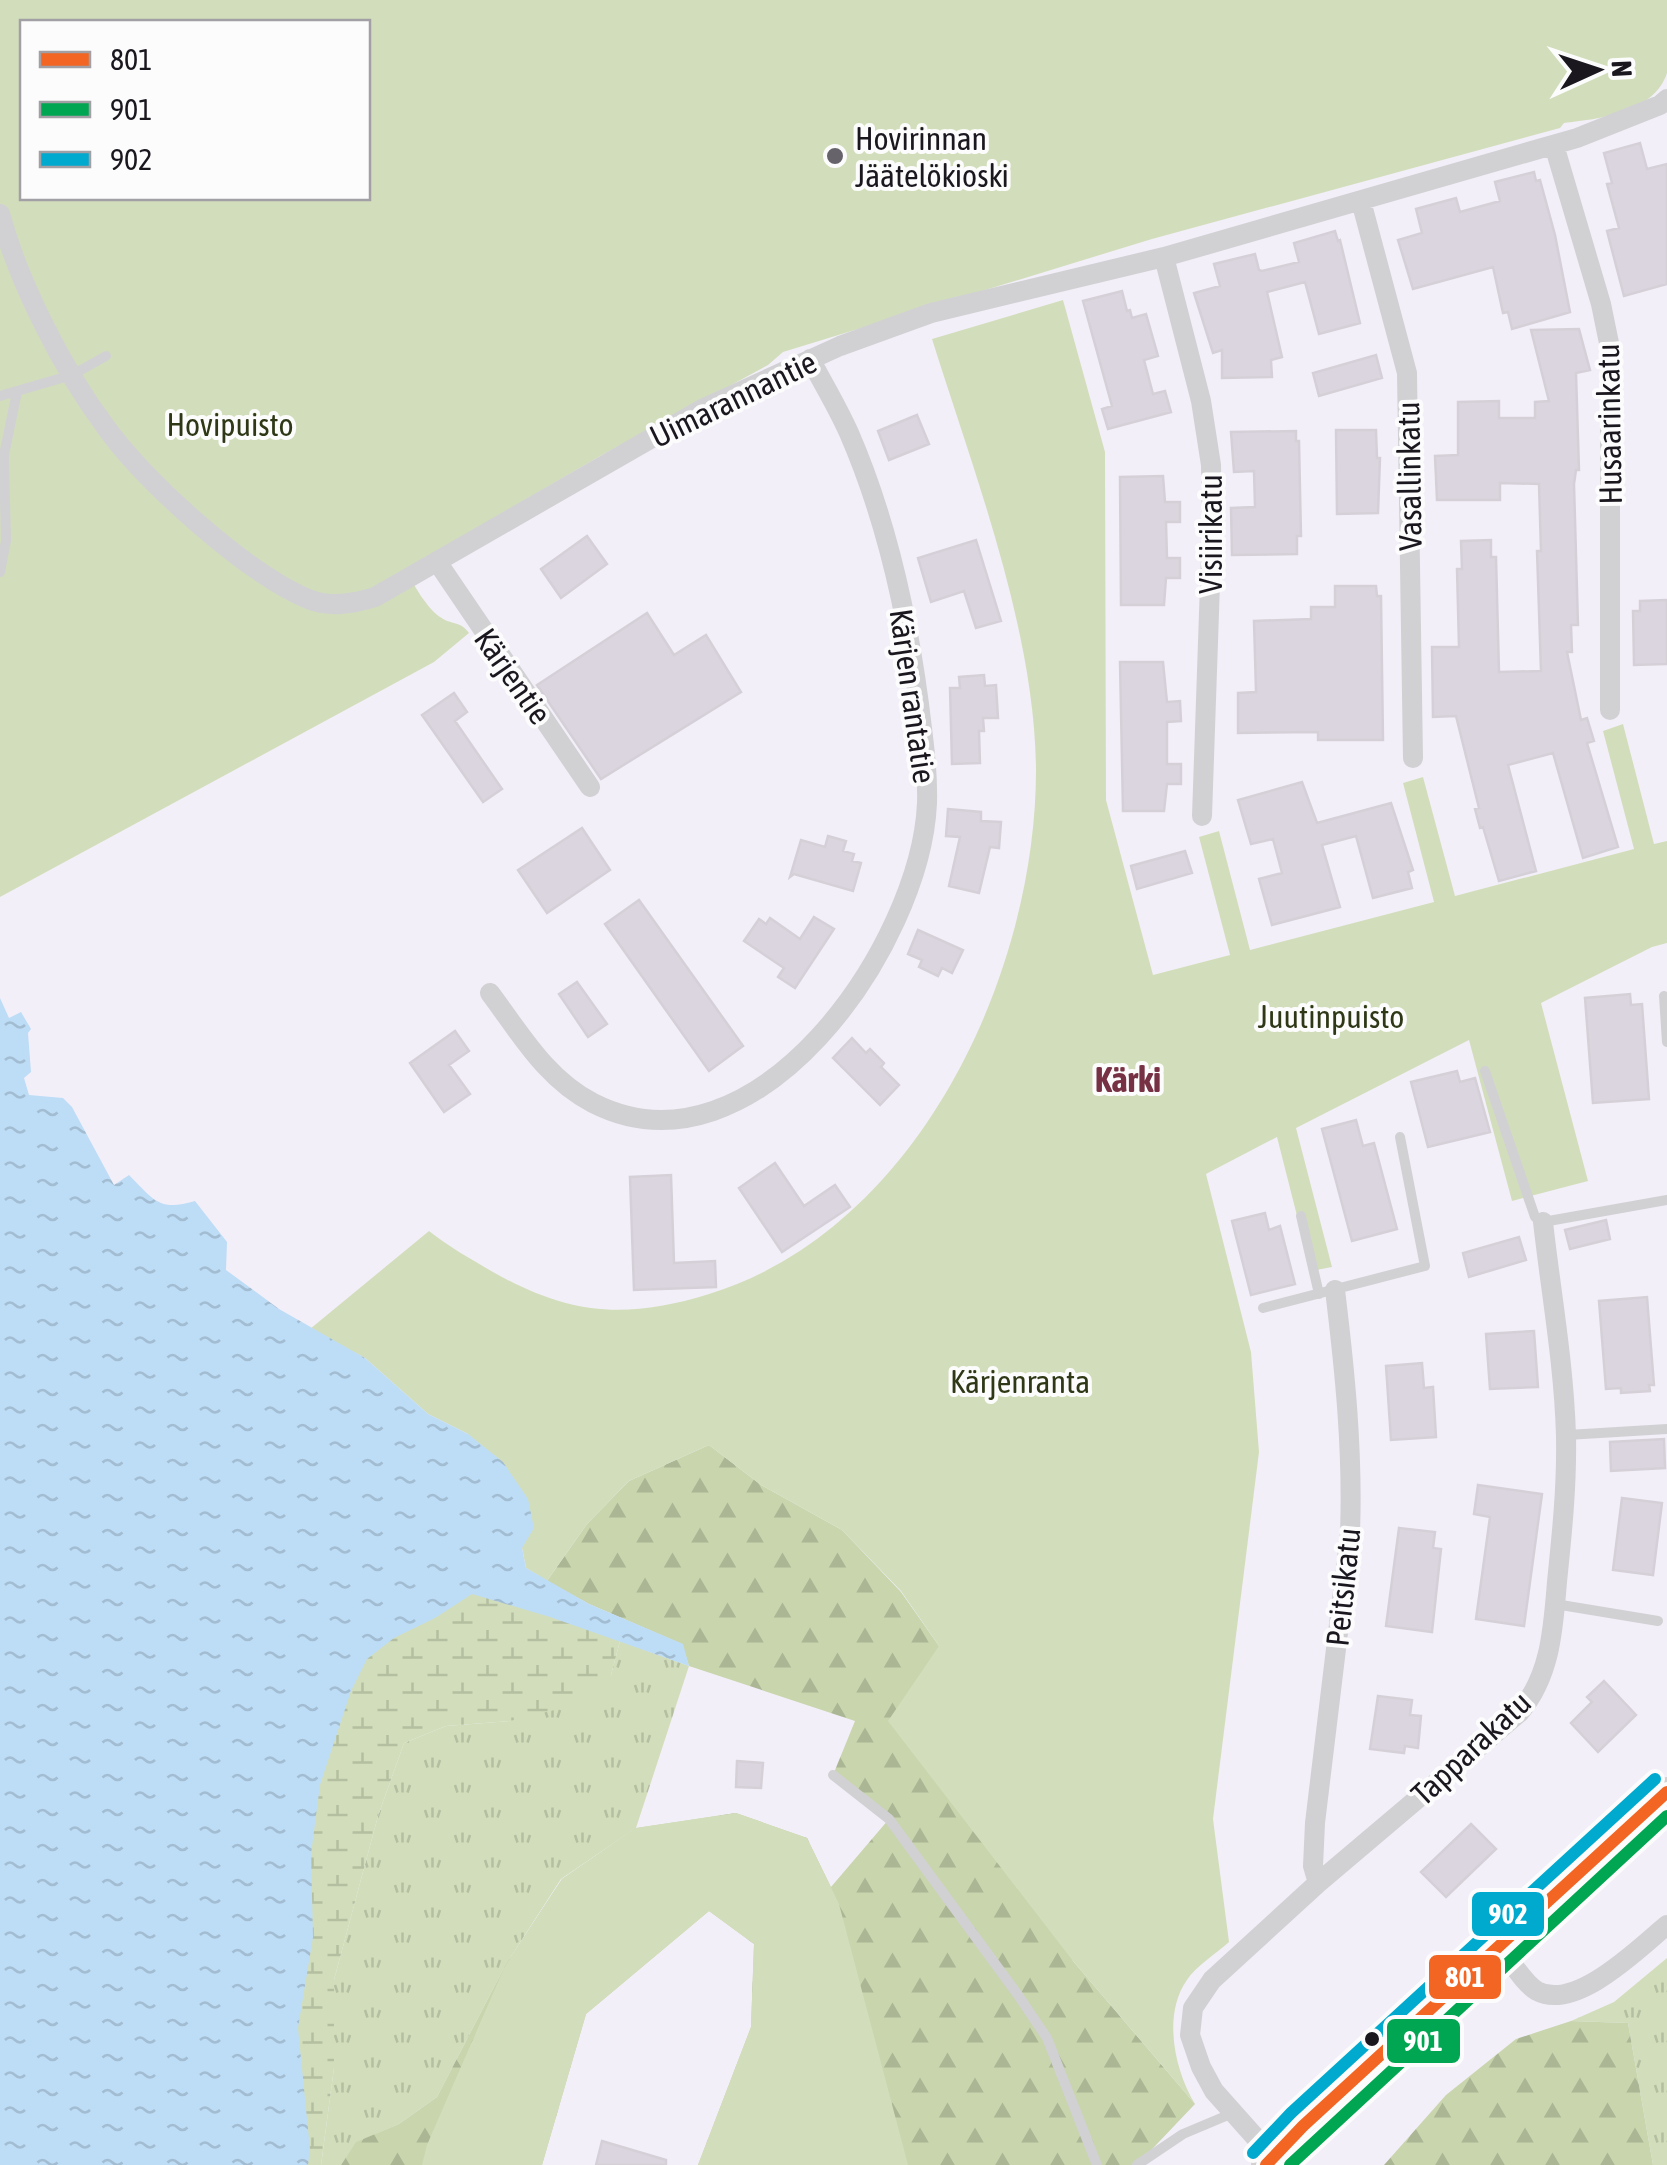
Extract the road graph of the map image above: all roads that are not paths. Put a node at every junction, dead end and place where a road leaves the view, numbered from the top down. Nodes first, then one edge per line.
1 (1665, 105) edge
2 (1554, 145) junction
3 (1360, 201) junction
4 (0, 214) edge
5 (1164, 258) junction
6 (106, 356) dead end
7 (810, 359) junction
8 (72, 375) junction
9 (17, 392) junction
10 (0, 396) edge
11 (438, 563) junction
12 (0, 572) edge
13 (1610, 710) dead end
14 (1413, 758) dead end
15 (590, 788) dead end
16 (1202, 816) dead end
17 (490, 993) dead end
18 (1664, 996) dead end
19 (1667, 1042) edge
20 (1485, 1070) dead end
21 (1400, 1137) dead end
22 (1667, 1200) edge
23 (1301, 1216) dead end
24 (1542, 1222) junction
25 (1327, 1292) junction
26 (1263, 1308) dead end
27 (1667, 1429) edge
28 (1566, 1435) junction
29 (1555, 1604) junction
30 (1658, 1621) dead end
31 (833, 1775) dead end
32 (1667, 1792) edge
33 (1318, 1882) junction
34 (1667, 1925) edge
35 (1500, 1948) junction
36 (1234, 2113) junction
37 (1270, 2161) edge
38 (1097, 2165) edge
39 (1137, 2165) edge

1 - 2 street, Uimarannantie
2 - 3 street, Uimarannantie
2 - 13 street, Husaarinkatu
3 - 5 street, Uimarannantie
3 - 14 street, Vasallinkatu
4 - 8 street, Uimarannantie
5 - 7 street, Uimarannantie
5 - 16 street, Visiirikatu
6 - 8 lane
7 - 11 street, Uimarannantie
7 - 17 street, Kärjen rantatie
8 - 9 lane
8 - 11 street, Uimarannantie
9 - 10 lane
9 - 12 lane
11 - 15 street, Kärjentie
18 - 19 lane
20 - 24 lane
21 - 25 lane
22 - 24 lane
23 - 25 lane
24 - 28 street, Tapparakatu
25 - 26 lane
25 - 33 street, Peitsikatu
27 - 28 lane
28 - 29 street, Tapparakatu
29 - 30 lane
29 - 33 street, Tapparakatu
31 - 38 lane
32 - 35 main road
33 - 36 street, Tapparakatu
34 - 35 street
35 - 37 main road
36 - 37 street, Tapparakatu
36 - 39 lane

